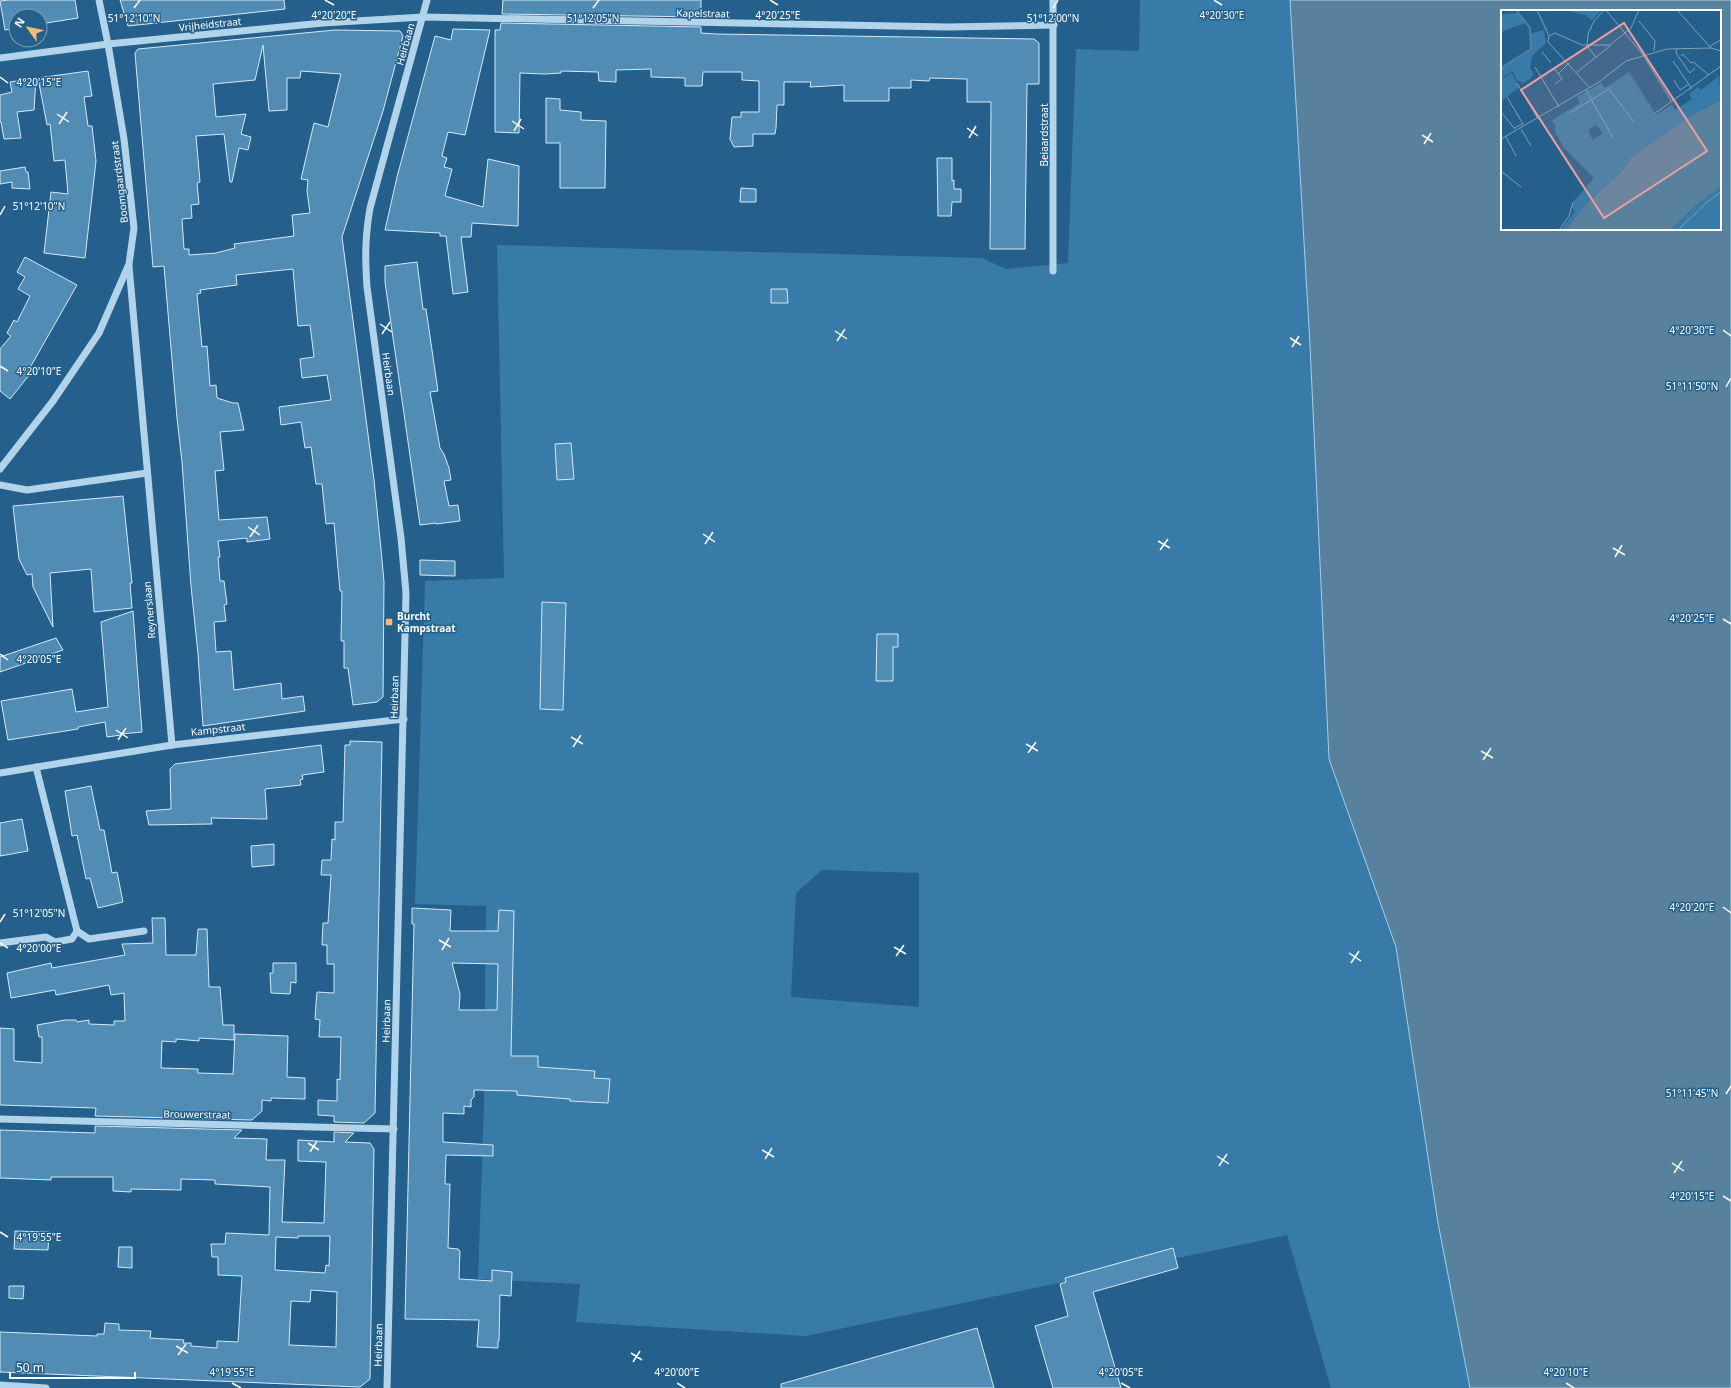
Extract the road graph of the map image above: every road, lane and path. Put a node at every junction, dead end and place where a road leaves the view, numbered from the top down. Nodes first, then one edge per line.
1 (99, 0) edge
2 (427, 0) edge
3 (1053, 0) edge
4 (423, 17) junction
5 (1054, 25) junction
6 (108, 44) junction
7 (0, 58) edge
8 (129, 264) junction
9 (1053, 271) dead end
10 (0, 469) edge
11 (147, 473) junction
12 (0, 485) edge
13 (404, 719) junction
14 (172, 745) junction
15 (36, 767) junction
16 (0, 773) edge
17 (77, 931) junction
18 (144, 931) dead end
19 (0, 943) edge
20 (0, 1119) edge
21 (394, 1129) junction
22 (0, 1385) edge
23 (46, 1388) edge
24 (387, 1388) edge

1 - 6 street, Boomgaardstraat
2 - 4 street, Heirbaan
3 - 5 street, Beiaardstraat
4 - 5 street, Kapelstraat
4 - 6 street, Vrijheidstraat
4 - 13 street, Heirbaan
5 - 9 street, Beiaardstraat
6 - 7 street, Vrijheidstraat
6 - 8 street, Boomgaardstraat
8 - 10 street, Boomgaardstraat
8 - 11 street, Reynerslaan
11 - 12 street
11 - 14 street, Reynerslaan
13 - 14 street, Kampstraat
13 - 21 street, Heirbaan
14 - 15 street, Kampstraat
15 - 16 street, Kampstraat
15 - 17 street
17 - 18 street
17 - 19 street
20 - 21 street, Brouwerstraat
21 - 24 street, Heirbaan
22 - 23 street

